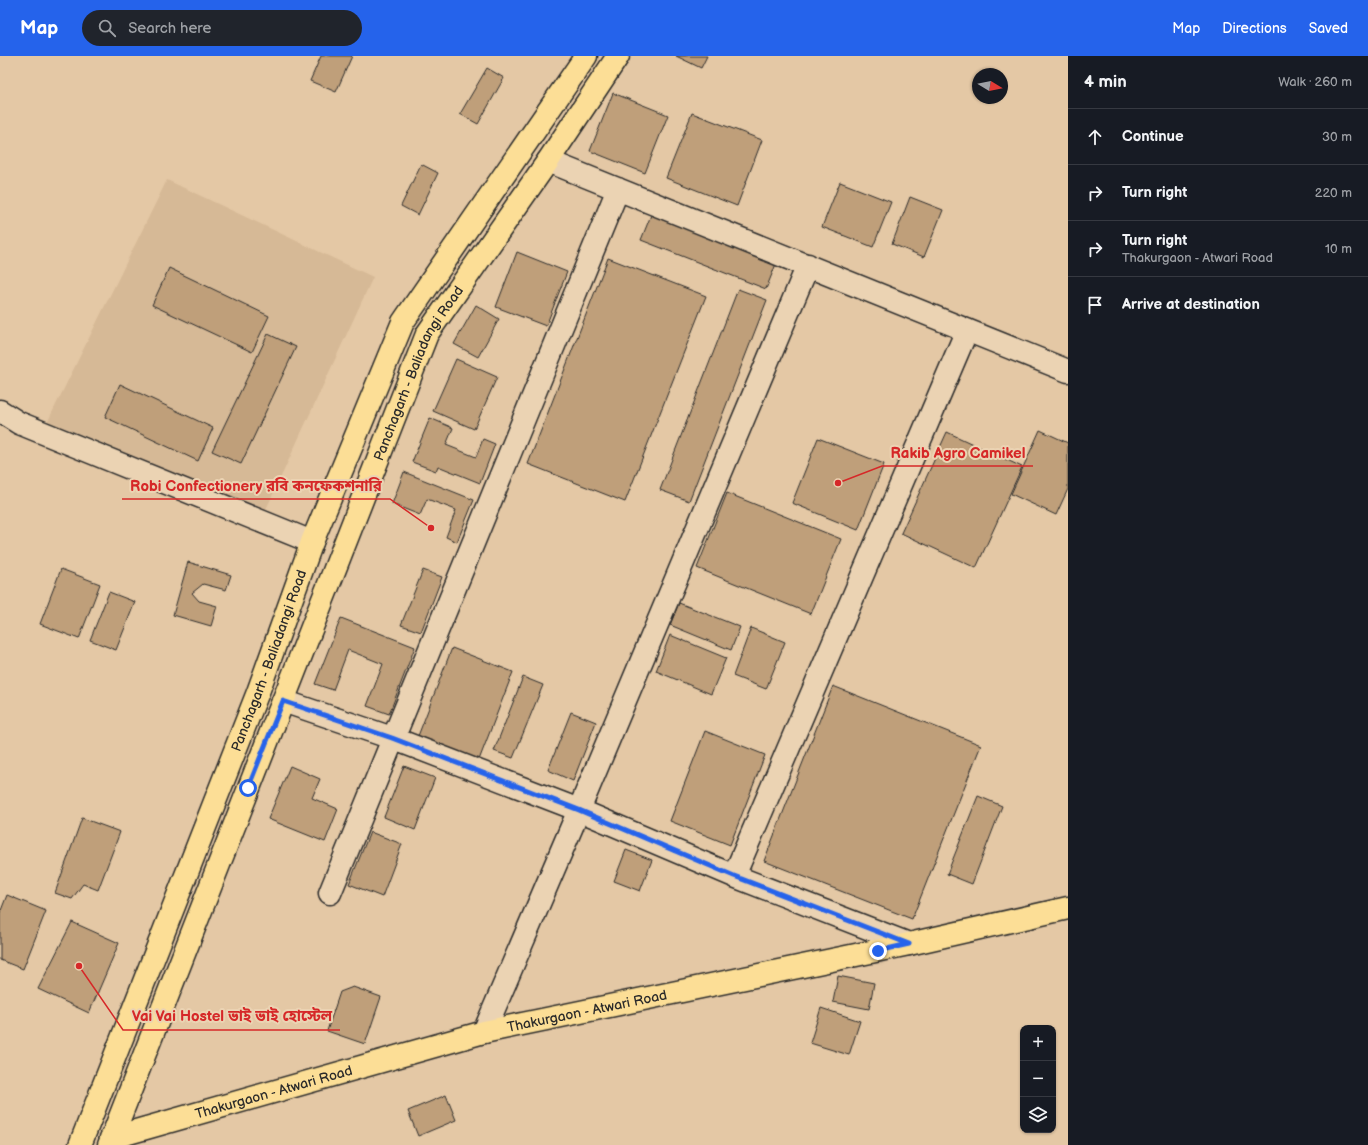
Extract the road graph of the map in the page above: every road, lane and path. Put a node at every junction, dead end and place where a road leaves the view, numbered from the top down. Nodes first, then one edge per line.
1 (586, 56) edge
2 (618, 56) edge
3 (548, 161) junction
4 (618, 189) junction
5 (808, 265) junction
6 (967, 330) junction
7 (1068, 371) edge
8 (0, 412) edge
9 (312, 542) junction
10 (283, 701) junction
11 (392, 738) junction
12 (579, 810) junction
13 (734, 876) junction
14 (330, 893) dead end
15 (1068, 908) edge
16 (909, 944) junction
17 (484, 1032) junction
18 (110, 1141) edge
19 (80, 1145) edge

1 - 9 main road, Panchagarh - Baliadangi Road
2 - 3 main road, Panchagarh - Baliadangi Road
3 - 4 street
3 - 10 main road, Panchagarh - Baliadangi Road
4 - 5 street
4 - 11 street
5 - 6 street
5 - 12 street
6 - 7 street
6 - 13 street
8 - 9 street
9 - 19 main road, Panchagarh - Baliadangi Road
10 - 11 street
10 - 18 main road, Panchagarh - Baliadangi Road
11 - 12 street
11 - 14 street
12 - 13 street
12 - 17 street
13 - 16 street
15 - 16 main road, Thakurgaon - Atwari Road
16 - 17 main road, Thakurgaon - Atwari Road
17 - 18 main road, Thakurgaon - Atwari Road

